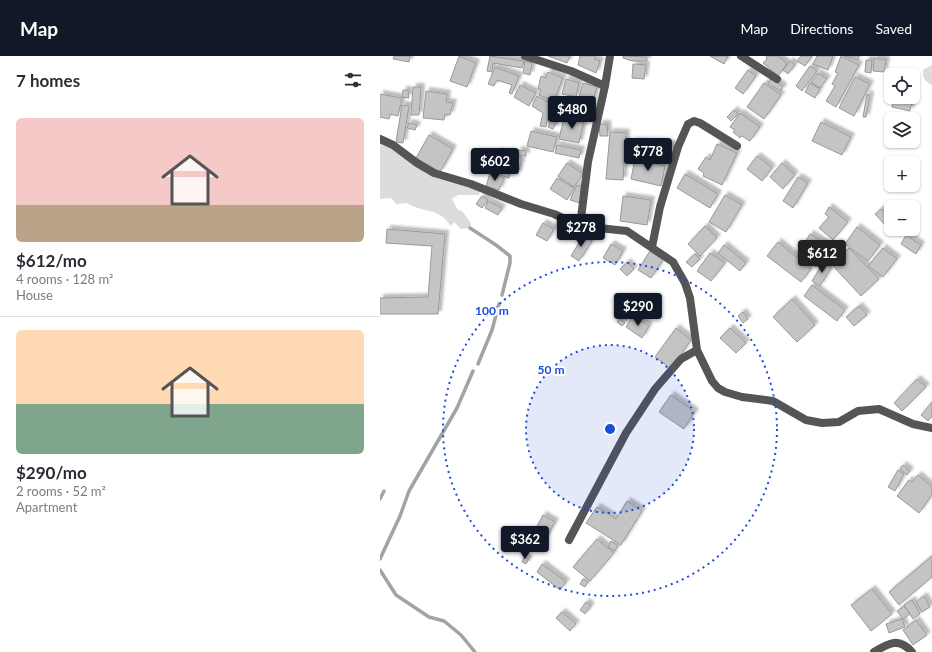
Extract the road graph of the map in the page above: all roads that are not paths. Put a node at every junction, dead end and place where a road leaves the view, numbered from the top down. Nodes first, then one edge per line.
1 (525, 56) edge
2 (610, 56) edge
3 (741, 56) edge
4 (777, 79) dead end
5 (605, 86) junction
6 (380, 139) edge
7 (738, 146) dead end
8 (580, 226) junction
9 (652, 247) junction
10 (697, 350) junction
11 (932, 428) edge
12 (569, 540) dead end
13 (874, 652) edge
14 (912, 652) edge

1 - 5 street
2 - 5 street
3 - 4 street
5 - 8 street
6 - 8 street
7 - 9 street
8 - 9 street
9 - 10 street
10 - 11 street
10 - 12 street
13 - 14 street

